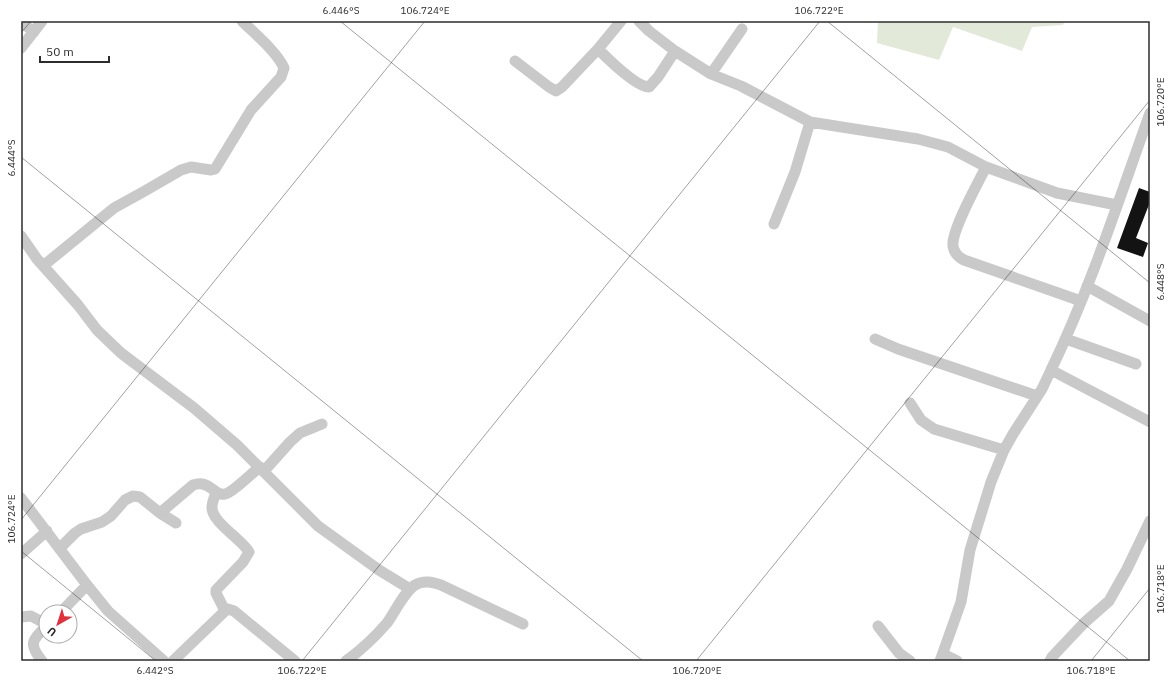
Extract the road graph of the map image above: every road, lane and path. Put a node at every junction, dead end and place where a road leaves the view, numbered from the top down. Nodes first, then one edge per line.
1 (42, 21) edge
2 (242, 21) edge
3 (621, 21) edge
4 (639, 21) edge
5 (21, 22) edge
6 (742, 29) dead end
7 (34, 32) junction
8 (21, 48) edge
9 (598, 49) junction
10 (675, 51) junction
11 (515, 61) dead end
12 (711, 74) junction
13 (1150, 113) edge
14 (810, 122) junction
15 (986, 167) junction
16 (1117, 205) junction
17 (774, 224) dead end
18 (21, 236) edge
19 (43, 266) junction
20 (1087, 286) junction
21 (1081, 301) junction
22 (1150, 322) edge
23 (875, 339) dead end
24 (1066, 339) junction
25 (1136, 364) dead end
26 (1051, 370) junction
27 (1037, 396) junction
28 (910, 403) dead end
29 (1150, 422) edge
30 (322, 424) dead end
31 (1004, 450) junction
32 (262, 469) junction
33 (216, 492) junction
34 (21, 498) edge
35 (160, 513) junction
36 (1150, 520) edge
37 (176, 523) dead end
38 (47, 531) junction
39 (60, 548) junction
40 (21, 554) edge
41 (87, 585) junction
42 (410, 589) junction
43 (69, 604) edge
44 (225, 611) junction
45 (21, 617) edge
46 (38, 620) edge
47 (524, 624) dead end
48 (878, 626) dead end
49 (38, 635) edge
50 (941, 657) edge
51 (42, 661) edge
52 (164, 661) edge
53 (173, 661) edge
54 (295, 661) edge
55 (346, 661) edge
56 (910, 661) edge
57 (957, 661) edge
58 (1050, 661) edge

1 - 7 street
2 - 19 street
3 - 9 street
4 - 10 street
5 - 7 street
6 - 12 street
7 - 8 street
9 - 10 street
9 - 11 street
10 - 12 street
12 - 14 street
13 - 16 street
14 - 15 street
14 - 17 street
15 - 16 street
15 - 21 street
16 - 20 street
18 - 19 street
19 - 32 street
20 - 21 street
20 - 22 street
21 - 24 street
23 - 27 street
24 - 25 street
24 - 26 street
26 - 27 street
26 - 29 street
27 - 31 street
28 - 31 street
30 - 32 street
31 - 50 street
32 - 33 street
32 - 42 street
33 - 35 street
33 - 44 street
34 - 38 street
35 - 37 street
35 - 39 street
36 - 58 street
38 - 39 street
38 - 40 street
39 - 41 street
41 - 43 street
41 - 52 street
42 - 47 street
42 - 55 street
44 - 53 street
44 - 54 street
45 - 46 street
48 - 56 street
49 - 51 street
50 - 57 street

